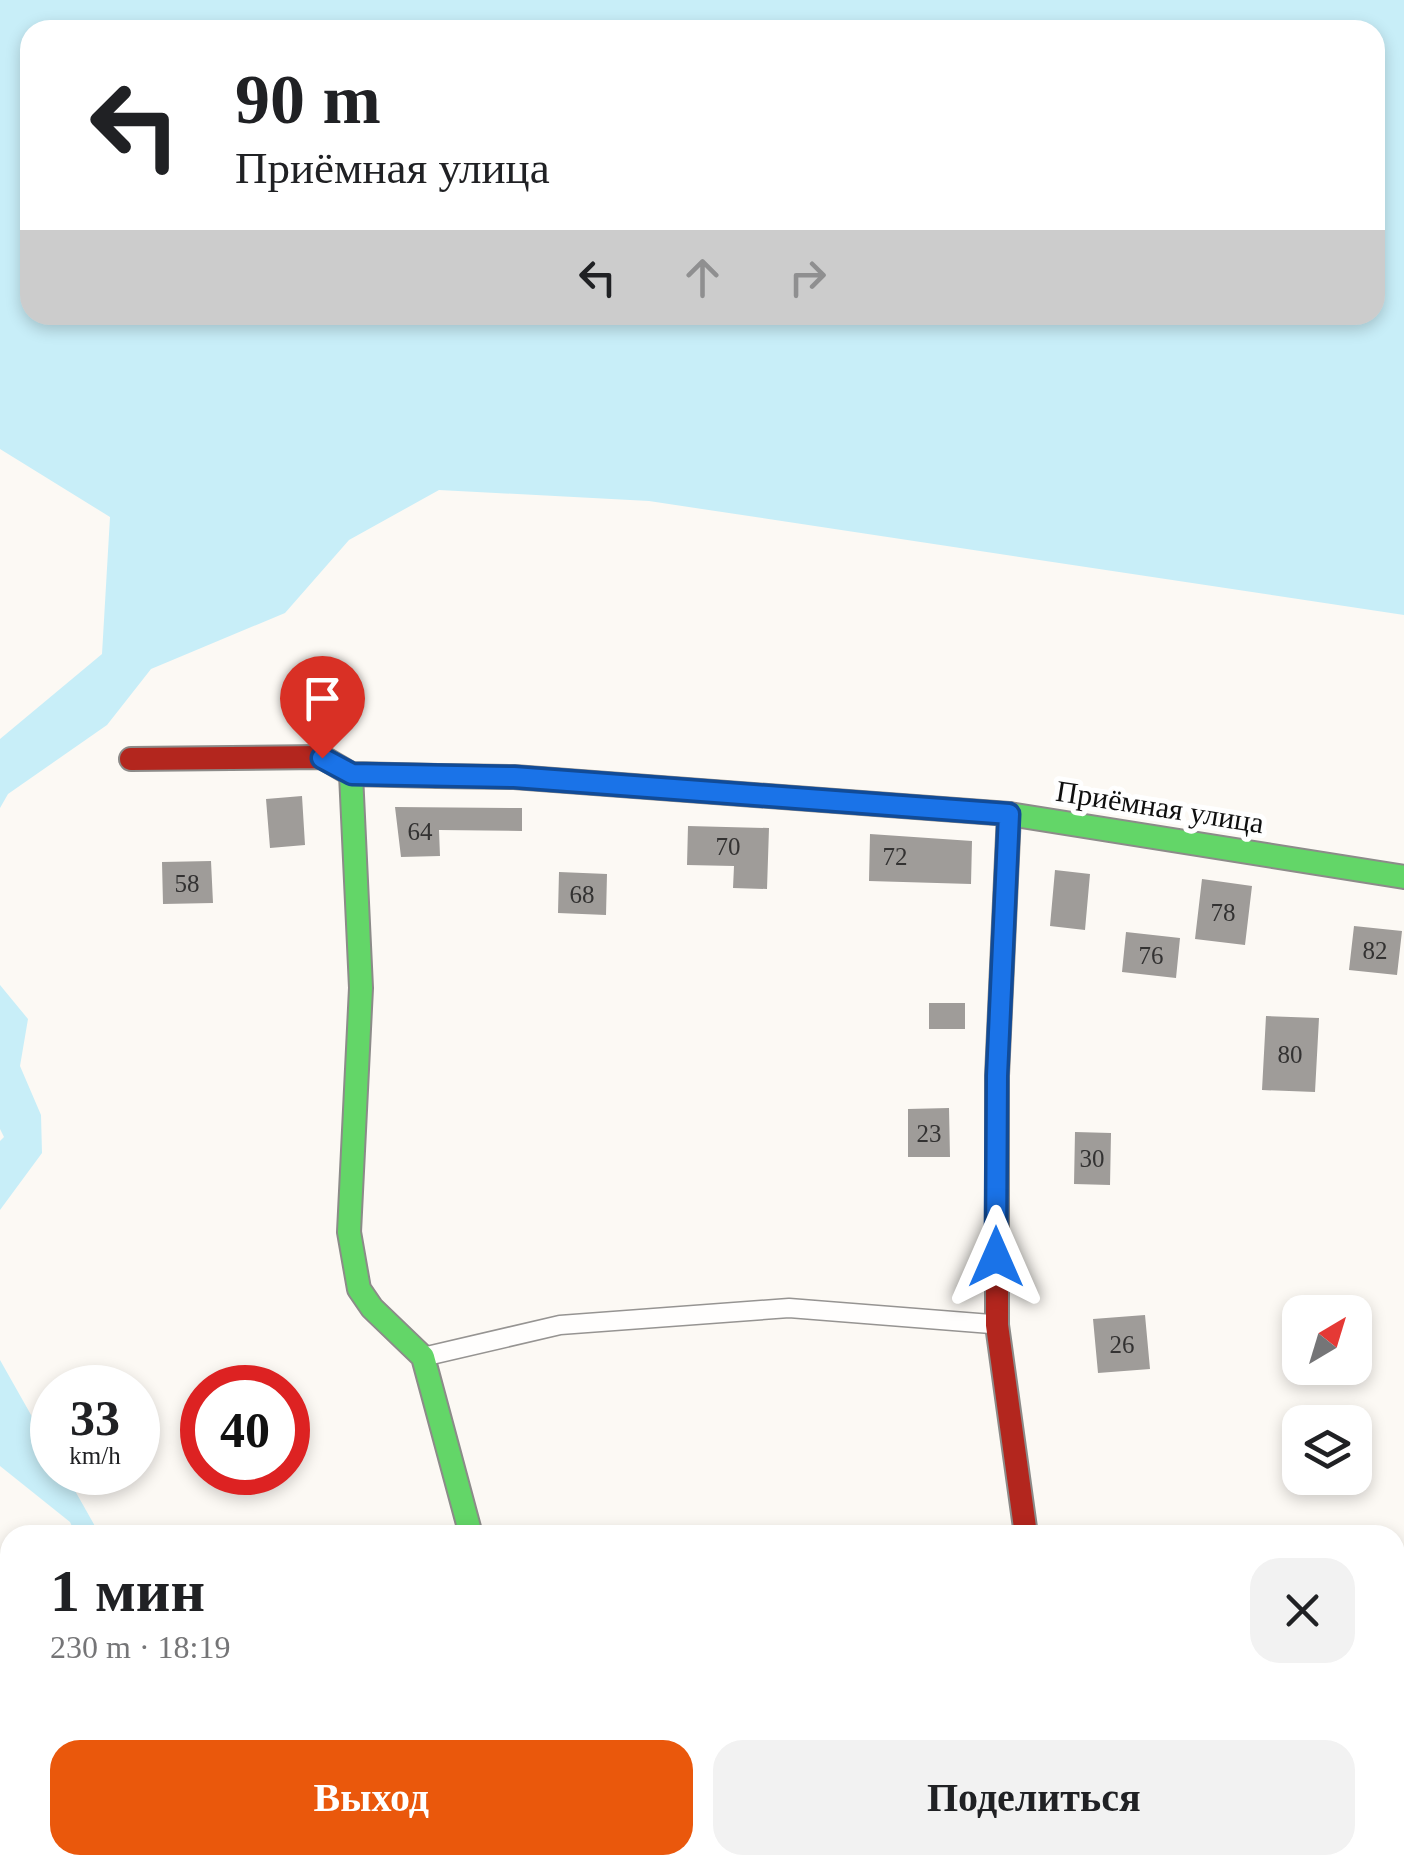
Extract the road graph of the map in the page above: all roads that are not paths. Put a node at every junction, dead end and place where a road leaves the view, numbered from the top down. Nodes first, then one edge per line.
1 (131, 759) dead end
2 (352, 774) junction
3 (1009, 814) junction
4 (1404, 877) edge
5 (997, 1325) junction
6 (423, 1358) junction
7 (468, 1525) edge
8 (1025, 1525) edge

1 - 2 street, Приёмная улица
2 - 3 street, Приёмная улица
2 - 6 street
3 - 4 street, Приёмная улица
3 - 5 street
5 - 6 lane
5 - 8 street
6 - 7 street

